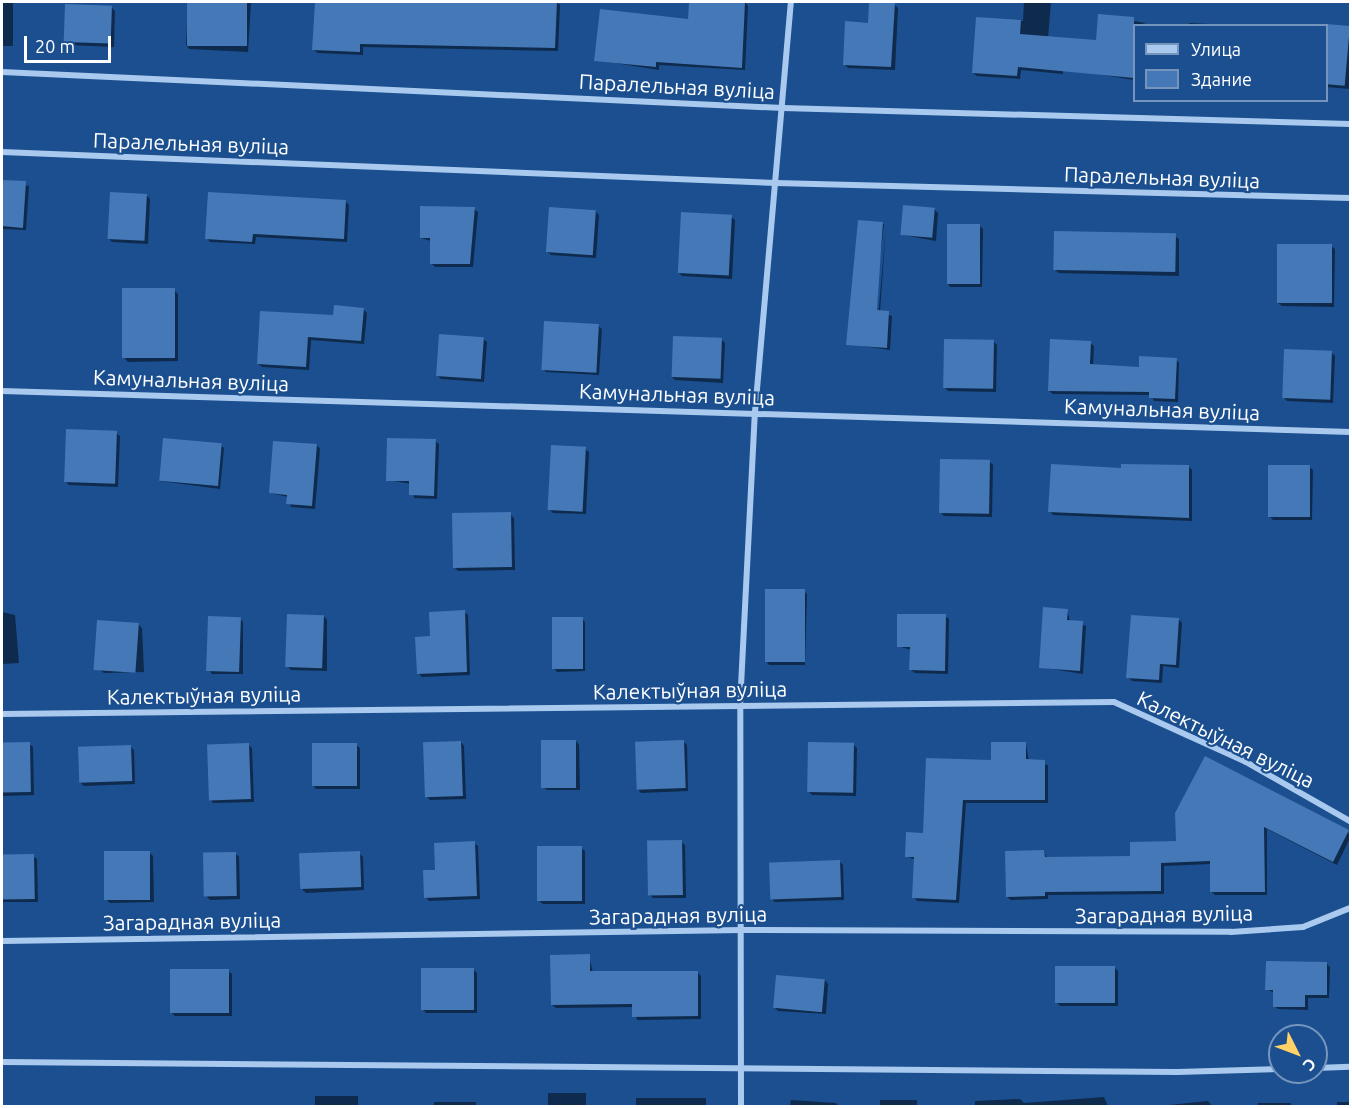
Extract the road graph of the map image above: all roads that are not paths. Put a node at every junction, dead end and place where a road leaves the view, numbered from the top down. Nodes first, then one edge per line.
1 (791, 2) edge
2 (2, 72) edge
3 (783, 108) junction
4 (1350, 124) edge
5 (2, 152) edge
6 (776, 183) junction
7 (1350, 198) edge
8 (2, 391) edge
9 (755, 412) junction
10 (1350, 432) edge
11 (740, 706) junction
12 (2, 714) edge
13 (1350, 821) edge
14 (1350, 908) edge
15 (743, 930) junction
16 (2, 941) edge
17 (2, 1062) edge
18 (741, 1066) junction
19 (1350, 1067) edge
20 (1328, 1068) edge
21 (1268, 1069) edge
22 (741, 1107) edge

1 - 3 street
2 - 3 street, Паралельная вуліца
3 - 4 street, Паралельная вуліца
3 - 6 street
5 - 6 street, Паралельная вуліца
6 - 7 street, Паралельная вуліца
6 - 9 street
8 - 9 street, Камунальная вуліца
9 - 10 street, Камунальная вуліца
9 - 11 street
11 - 12 street, Калектыўная вуліца
11 - 13 street, Калектыўная вуліца
11 - 15 street
14 - 15 street, Загарадная вуліца
15 - 16 street, Загарадная вуліца
15 - 18 street
17 - 18 street
18 - 21 street
18 - 22 street
19 - 20 street

